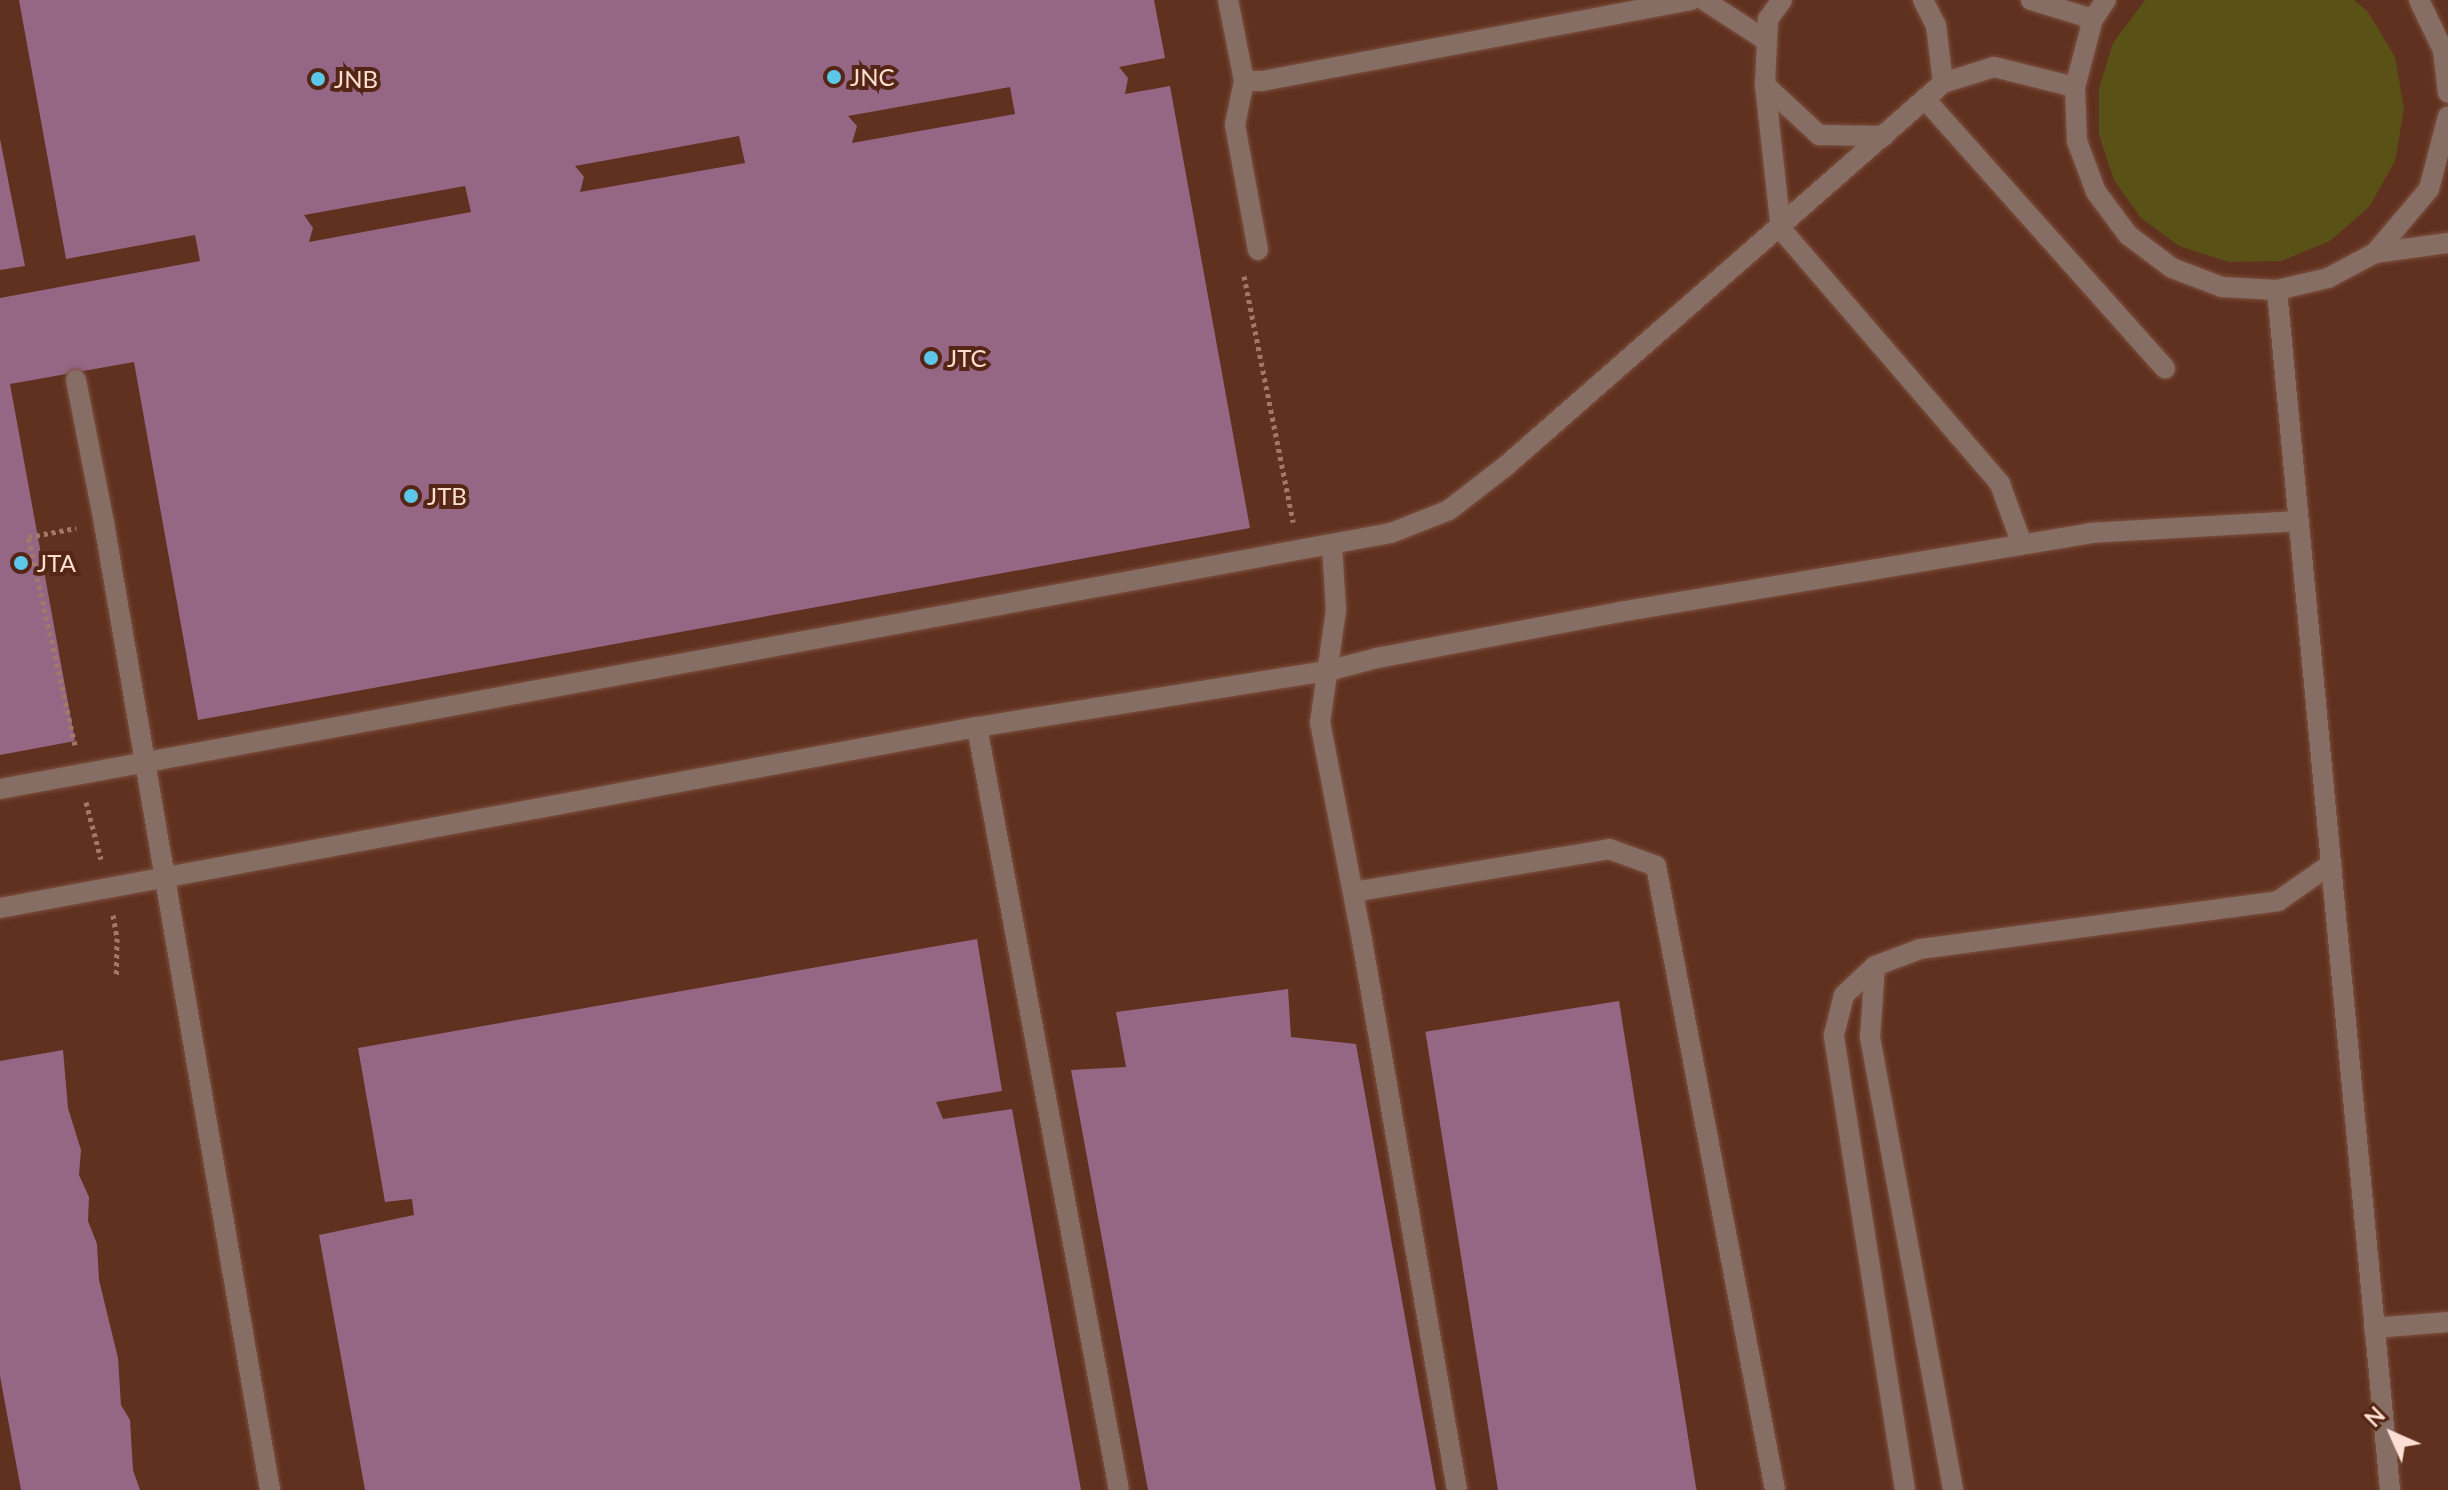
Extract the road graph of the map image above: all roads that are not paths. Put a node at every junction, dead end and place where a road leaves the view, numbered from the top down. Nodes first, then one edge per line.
1 (1228, 0) edge
2 (1690, 0) edge
3 (1704, 0) edge
4 (1782, 0) edge
5 (1923, 0) edge
6 (2031, 0) edge
7 (2106, 0) edge
8 (2419, 0) edge
9 (2093, 19) junction
10 (1767, 41) junction
11 (1244, 81) junction
12 (1943, 83) junction
13 (1765, 85) junction
14 (2075, 87) junction
15 (2448, 93) edge
16 (1925, 99) junction
17 (2448, 116) edge
18 (1884, 136) junction
19 (1781, 229) junction
20 (2448, 243) edge
21 (1258, 250) road end
22 (2375, 253) junction
23 (2277, 290) junction
24 (2165, 368) dead end
25 (76, 380) dead end
26 (2298, 521) junction
27 (2022, 544) junction
28 (1332, 545) junction
29 (1328, 671) junction
30 (977, 727) junction
31 (144, 762) junction
32 (0, 789) edge
33 (2331, 864) junction
34 (163, 878) junction
35 (1353, 892) junction
36 (0, 908) edge
37 (1875, 966) junction
38 (2448, 1322) edge
39 (2374, 1328) junction
40 (270, 1490) edge
41 (1119, 1490) edge
42 (1457, 1490) edge
43 (1775, 1490) edge
44 (1905, 1490) edge
45 (1953, 1490) edge
46 (2390, 1490) edge

1 - 11 lane
2 - 11 lane
3 - 10 lane
4 - 10 lane
5 - 12 lane
6 - 9 lane
7 - 9 lane
8 - 15 lane
9 - 14 lane
10 - 13 lane
11 - 21 lane
12 - 14 lane
12 - 16 lane
13 - 18 lane
13 - 19 lane
14 - 23 lane
16 - 18 lane
16 - 24 lane
17 - 22 lane
18 - 19 lane
19 - 27 lane
19 - 28 lane
20 - 22 lane
22 - 23 lane
23 - 26 lane
25 - 31 lane
26 - 27 lane
26 - 33 lane
27 - 29 lane
28 - 29 lane
28 - 31 lane
29 - 30 lane
29 - 35 lane
30 - 34 lane
30 - 41 lane
31 - 32 lane
31 - 34 lane
33 - 37 lane
33 - 39 lane
34 - 36 lane
34 - 40 lane
35 - 42 lane
35 - 43 lane
37 - 44 lane
37 - 45 lane
38 - 39 lane
39 - 46 lane

